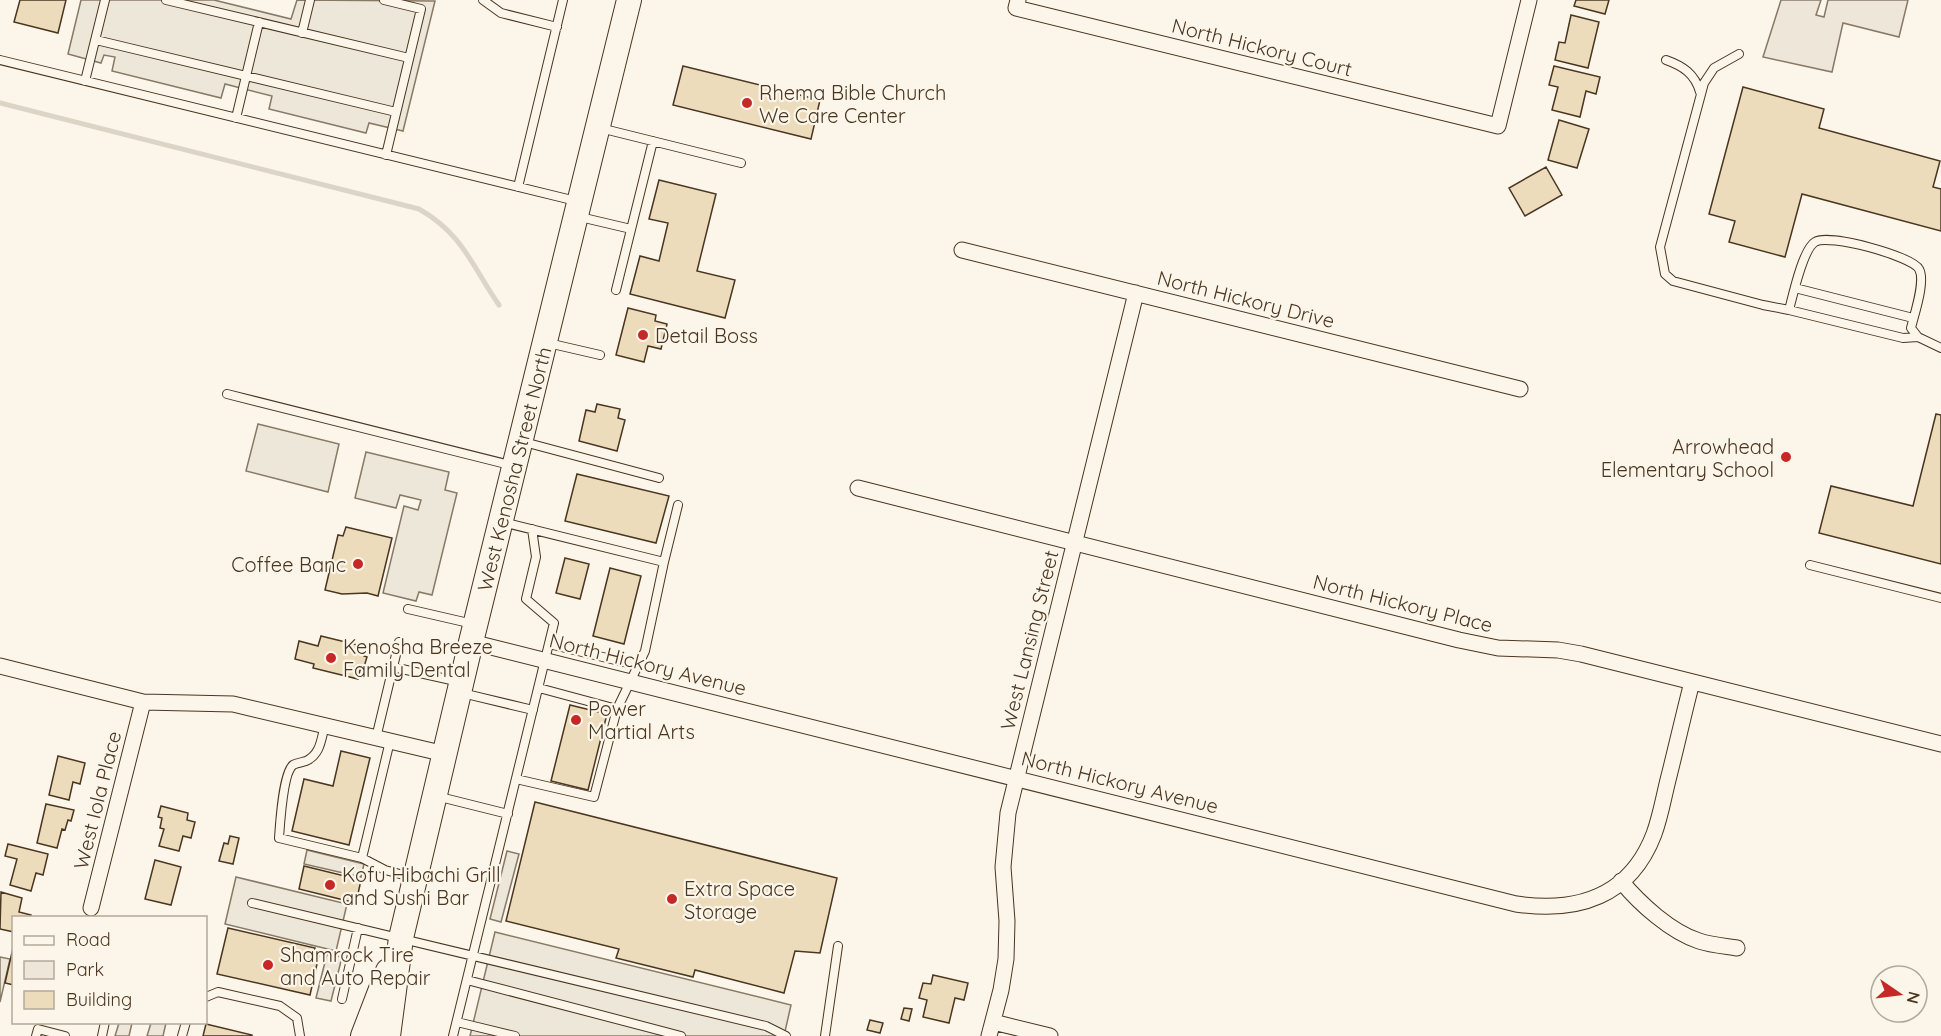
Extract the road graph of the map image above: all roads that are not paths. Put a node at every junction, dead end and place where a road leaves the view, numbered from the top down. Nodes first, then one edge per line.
1 (105, 0) edge
2 (166, 0) edge
3 (310, 0) edge
4 (384, 0) edge
5 (483, 0) edge
6 (563, 0) edge
7 (629, 0) edge
8 (1529, 0) edge
9 (190, 3) edge
10 (1017, 4) edge
11 (260, 22) junction
12 (557, 27) junction
13 (302, 33) junction
14 (96, 40) junction
15 (1739, 54) dead end
16 (409, 58) junction
17 (0, 60) edge
18 (1666, 60) dead end
19 (246, 76) junction
20 (86, 81) junction
21 (1701, 93) junction
22 (396, 112) junction
23 (236, 118) junction
24 (598, 128) junction
25 (653, 141) junction
26 (386, 155) junction
27 (741, 162) dead end
28 (518, 187) junction
29 (578, 209) junction
30 (631, 229) junction
31 (962, 250) dead end
32 (1795, 288) junction
33 (616, 290) dead end
34 (1136, 293) junction
35 (1789, 310) junction
36 (1913, 318) junction
37 (1918, 337) junction
38 (545, 342) junction
39 (1941, 348) edge
40 (600, 355) dead end
41 (1520, 389) dead end
42 (227, 394) dead end
43 (520, 441) junction
44 (514, 466) junction
45 (659, 478) dead end
46 (858, 488) dead end
47 (678, 505) dead end
48 (501, 521) junction
49 (532, 529) junction
50 (1075, 543) junction
51 (664, 562) junction
52 (1810, 565) dead end
53 (1941, 598) edge
54 (408, 609) dead end
55 (473, 634) junction
56 (399, 642) dead end
57 (549, 644) junction
58 (545, 660) junction
59 (0, 666) edge
60 (640, 666) junction
61 (393, 667) junction
62 (630, 681) junction
63 (1692, 682) junction
64 (460, 688) junction
65 (539, 688) junction
66 (143, 702) junction
67 (617, 708) junction
68 (533, 710) junction
69 (325, 725) junction
70 (383, 739) junction
71 (1941, 744) edge
72 (445, 754) junction
73 (1017, 778) junction
74 (516, 779) junction
75 (435, 796) junction
76 (507, 814) junction
77 (362, 858) junction
78 (415, 878) junction
79 (1622, 881) junction
80 (252, 903) dead end
81 (91, 908) dead end
82 (358, 928) junction
83 (401, 938) junction
84 (838, 946) dead end
85 (1737, 948) dead end
86 (473, 955) junction
87 (467, 980) junction
88 (207, 997) edge
89 (342, 999) dead end
90 (457, 1022) junction
91 (991, 1029) edge
92 (36, 1036) edge
93 (65, 1036) edge
94 (300, 1036) edge
95 (363, 1036) edge
96 (388, 1036) edge
97 (453, 1036) edge
98 (515, 1036) edge
99 (681, 1036) edge
100 (786, 1036) edge
101 (825, 1036) edge
102 (1050, 1036) edge

1 - 14 lane
2 - 9 lane
3 - 13 lane
4 - 16 lane
5 - 12 lane
6 - 12 lane
7 - 24 main road, West Kenosha Street North
8 - 10 street, North Hickory Court
9 - 11 lane
11 - 13 lane
11 - 19 lane
12 - 28 lane
13 - 16 lane
14 - 19 lane
14 - 20 lane
15 - 21 lane
16 - 22 lane
17 - 20 lane
18 - 21 lane
19 - 22 lane
19 - 23 lane
20 - 23 lane
21 - 35 lane
22 - 26 lane
23 - 26 lane
24 - 25 lane
24 - 29 main road, West Kenosha Street North
25 - 27 lane
25 - 30 lane
26 - 28 lane
28 - 29 lane
29 - 30 lane
29 - 38 main road, West Kenosha Street North
30 - 33 lane
31 - 34 street, North Hickory Drive
32 - 35 lane
32 - 36 lane
32 - 36 lane
34 - 41 street, North Hickory Drive
34 - 50 street, West Lansing Street
35 - 37 lane
36 - 37 lane
37 - 39 lane
38 - 40 lane
38 - 43 main road, West Kenosha Street North
42 - 44 lane
43 - 44 main road, West Kenosha Street North
43 - 45 lane
44 - 48 main road, West Kenosha Street North
46 - 50 street, North Hickory Place
47 - 51 lane
48 - 49 lane
48 - 55 main road, West Kenosha Street North
49 - 51 lane
49 - 57 lane
50 - 63 street, North Hickory Place
50 - 73 street, West Lansing Street
51 - 60 lane
52 - 53 lane
54 - 55 lane
55 - 58 street, North Hickory Avenue
55 - 64 main road, West Kenosha Street North
56 - 61 lane
57 - 58 lane
57 - 60 lane
58 - 62 street, North Hickory Avenue
58 - 65 lane
59 - 66 street
60 - 62 lane
61 - 64 lane
61 - 70 lane
62 - 67 lane
62 - 73 street, North Hickory Avenue
63 - 71 street, North Hickory Place
63 - 79 street, North Hickory Avenue
64 - 68 lane
64 - 72 main road, West Kenosha Street North
65 - 67 lane
65 - 68 lane
66 - 69 street
66 - 81 street, West Iola Place
67 - 74 lane
68 - 74 lane
69 - 70 street
69 - 77 lane
70 - 72 street
70 - 77 lane
72 - 75 main road, West Kenosha Street North
73 - 79 street, North Hickory Avenue
73 - 91 street, West Lansing Street
74 - 76 lane
75 - 76 lane
75 - 78 main road, West Kenosha Street North
76 - 86 lane
77 - 78 lane
78 - 83 main road, West Kenosha Street North
79 - 85 street
80 - 82 lane
82 - 83 lane
82 - 89 lane
83 - 86 lane
83 - 95 main road, West Kenosha Street North
83 - 96 main road, West Kenosha Street North
84 - 101 lane
86 - 87 lane
86 - 100 lane
87 - 90 lane
87 - 99 lane
88 - 94 lane
90 - 97 lane
90 - 98 lane
91 - 102 street
92 - 93 lane

